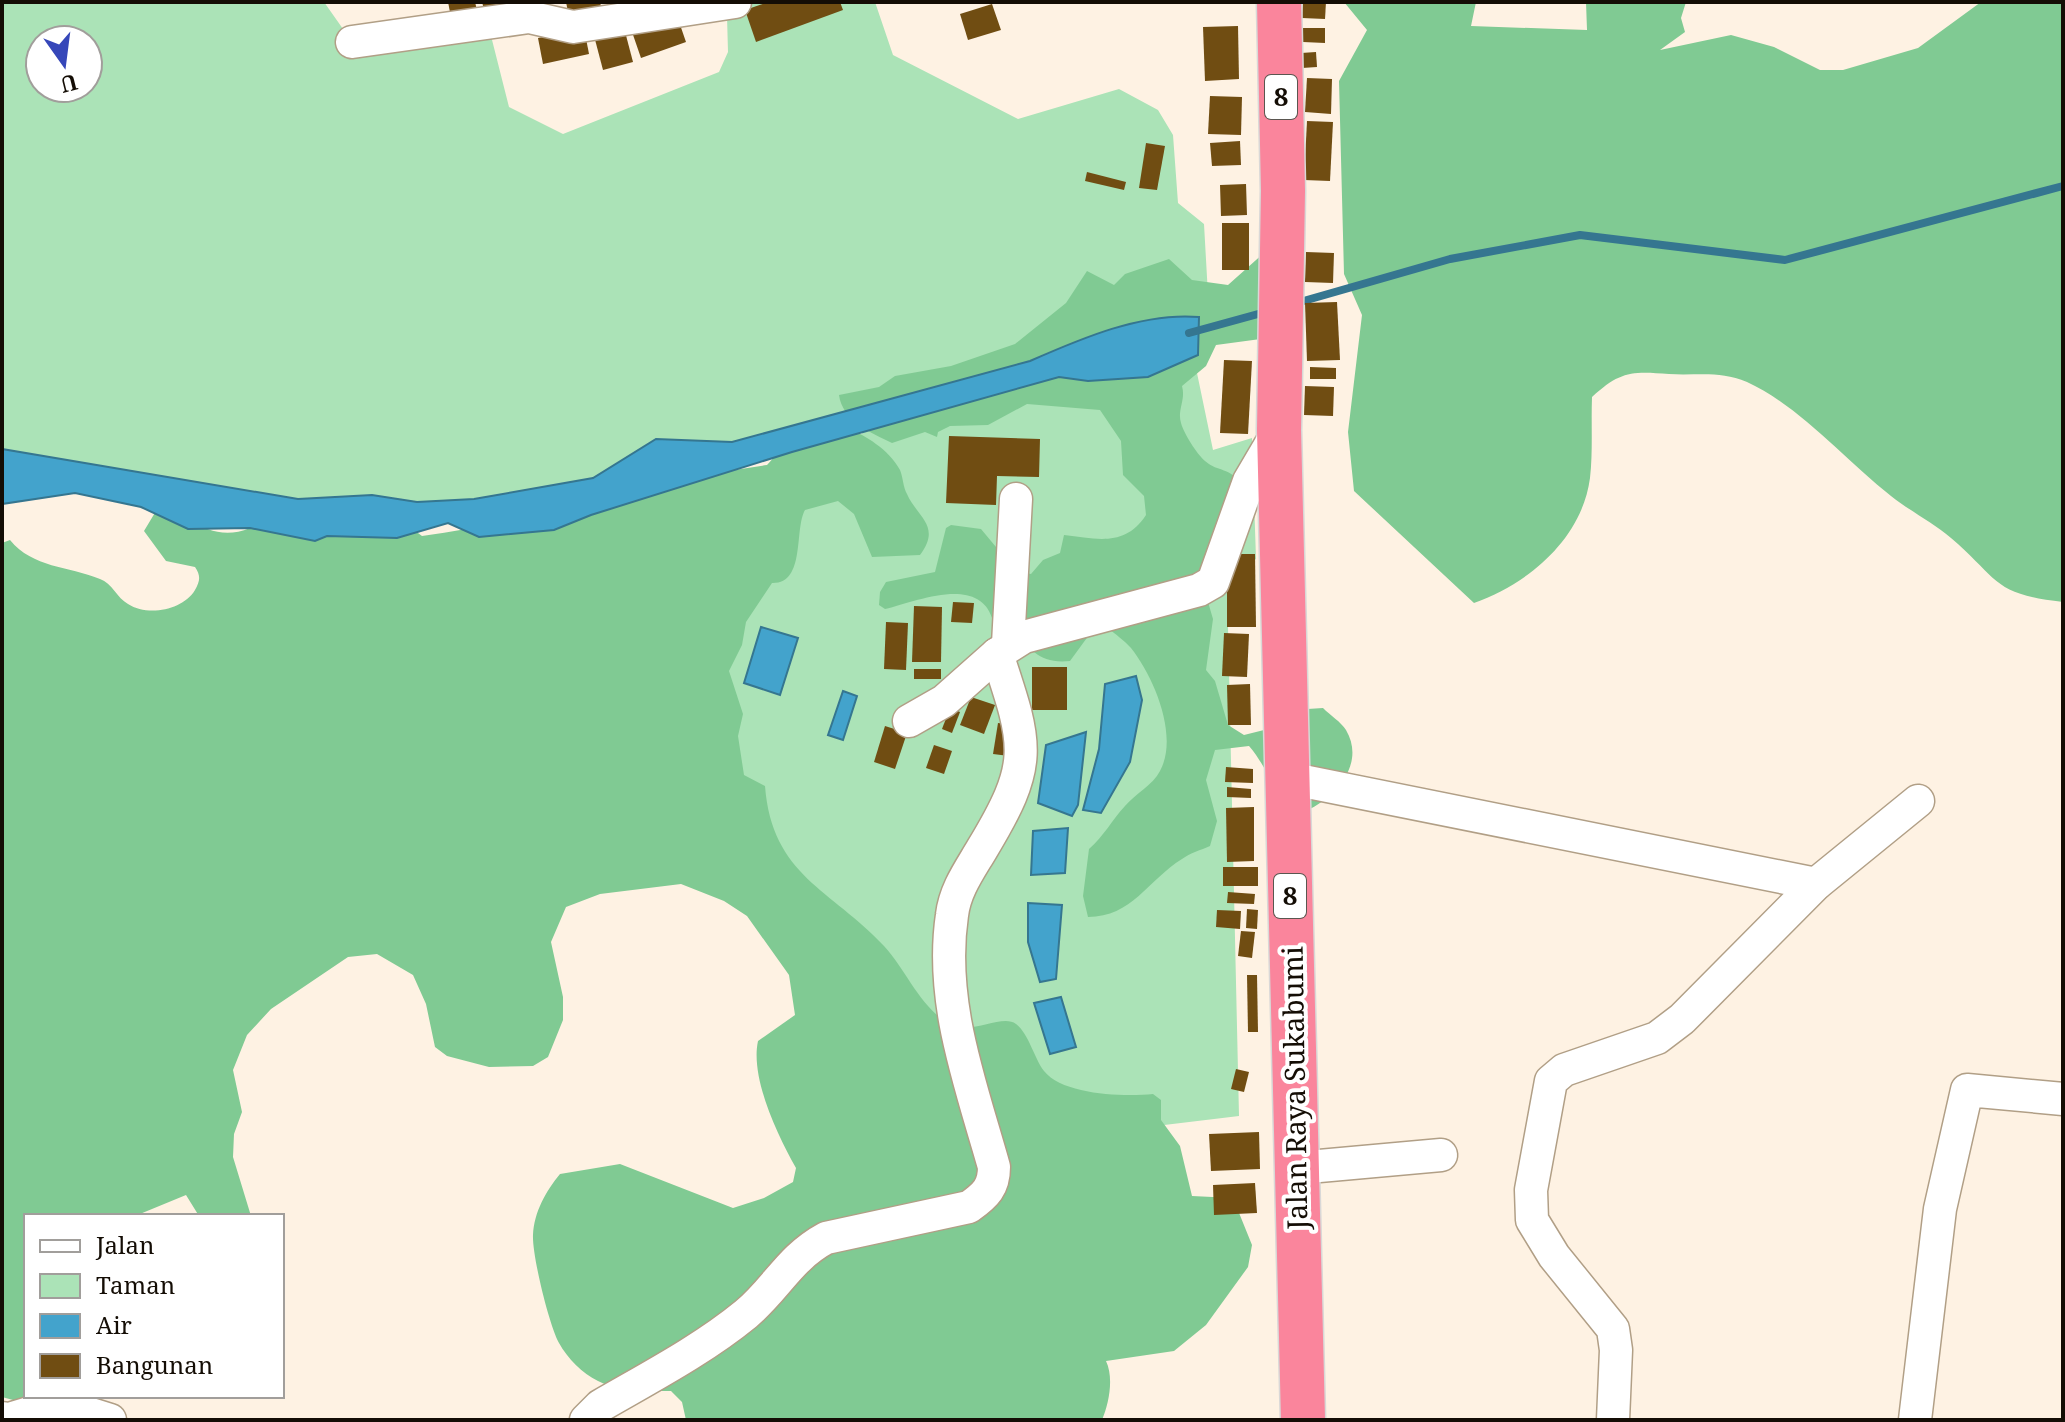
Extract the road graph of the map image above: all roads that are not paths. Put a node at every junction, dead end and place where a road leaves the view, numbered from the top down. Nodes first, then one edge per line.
1 (735, 2) edge
2 (1279, 2) edge
3 (647, 9) edge
4 (352, 42) dead end
5 (1279, 430) junction
6 (1016, 499) dead end
7 (1002, 649) junction
8 (909, 721) dead end
9 (1288, 778) junction
10 (1918, 801) dead end
11 (1816, 884) junction
12 (2063, 1099) edge
13 (1441, 1155) dead end
14 (1297, 1168) junction
15 (2, 1418) edge
16 (110, 1420) edge
17 (586, 1420) edge
18 (1303, 1420) edge
19 (1613, 1420) edge
20 (1915, 1420) edge

1 - 3 street
2 - 5 highway, Jalan Raya Sukabumi / 8
3 - 4 street
5 - 7 street
5 - 9 highway, Jalan Raya Sukabumi / 8
6 - 7 street
7 - 8 street
7 - 17 street
9 - 11 street
9 - 14 highway, Jalan Raya Sukabumi / 8
10 - 11 street
11 - 19 street
12 - 20 street
13 - 14 street
14 - 18 highway, Jalan Raya Sukabumi / 8
15 - 16 street

